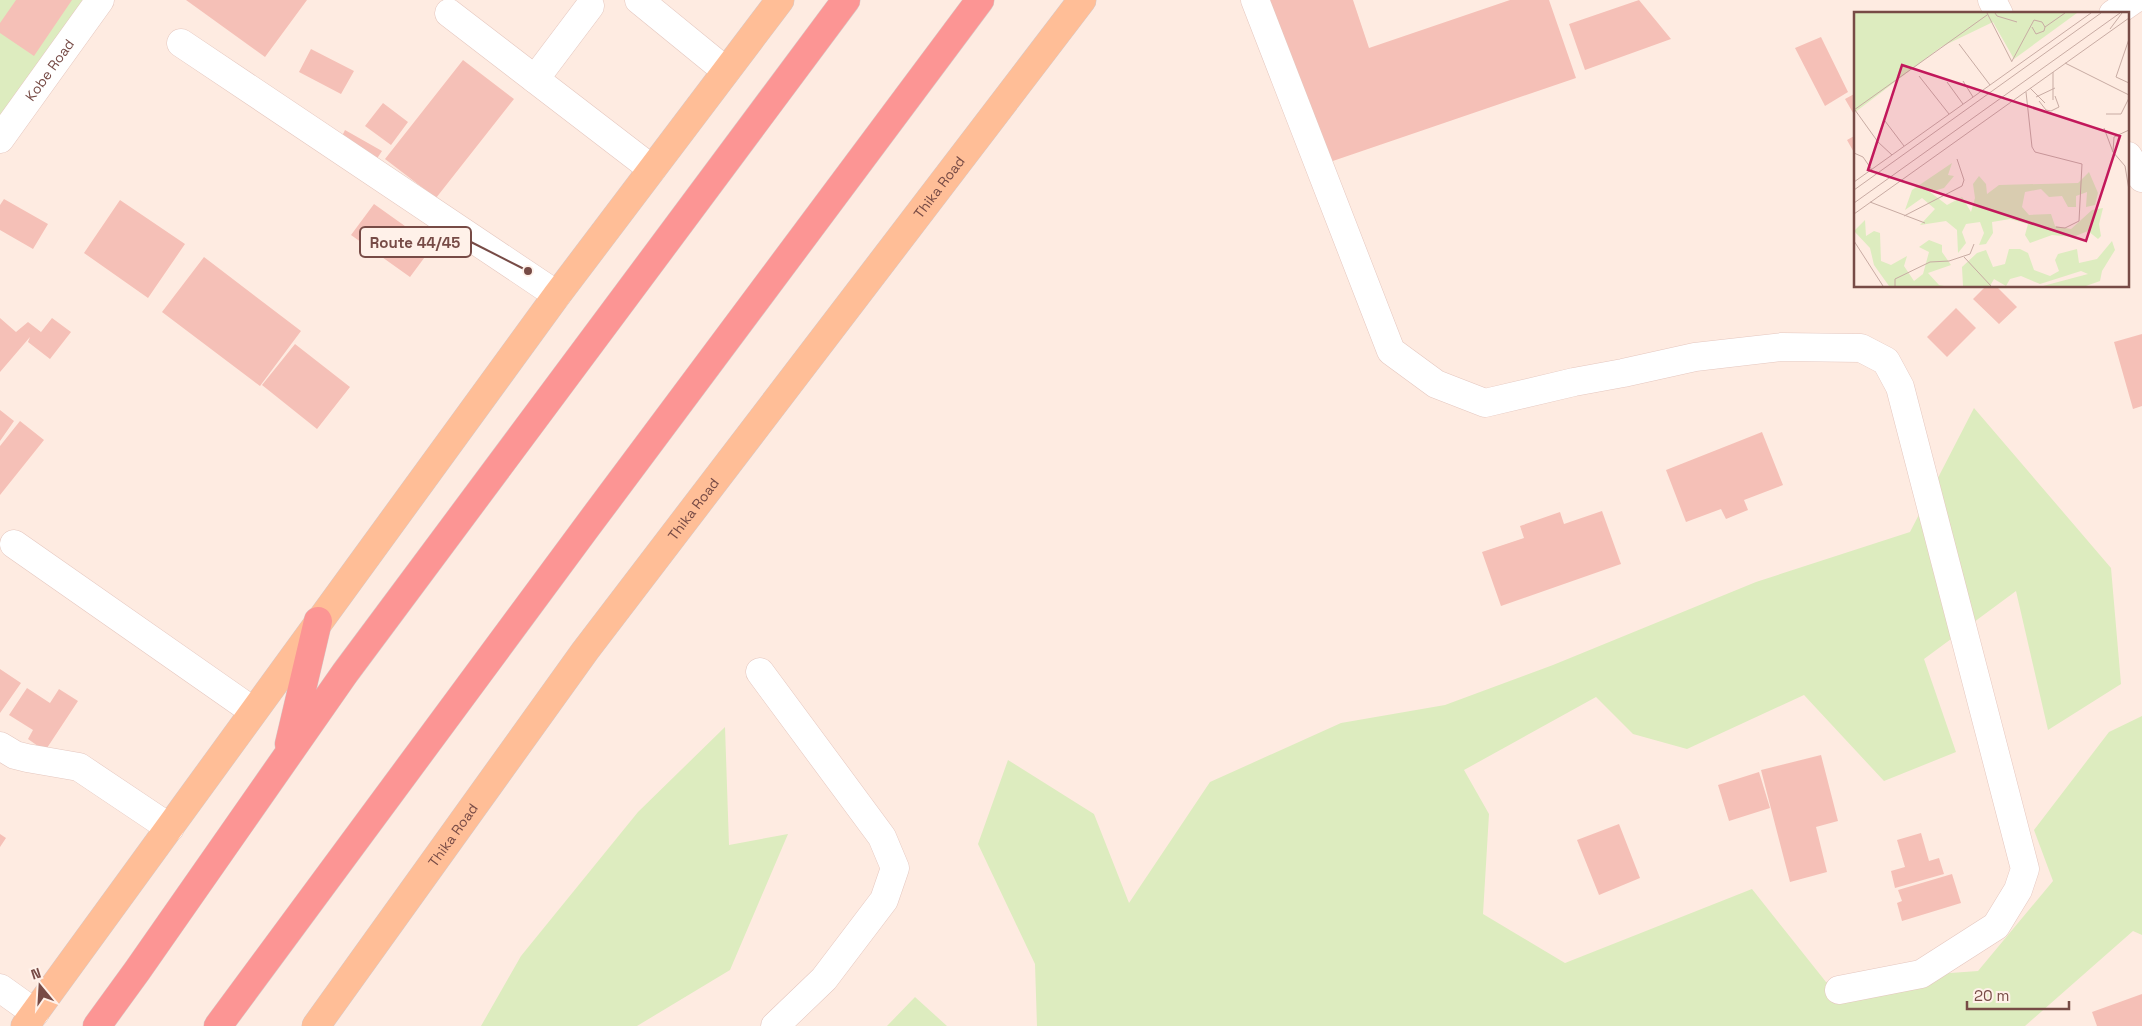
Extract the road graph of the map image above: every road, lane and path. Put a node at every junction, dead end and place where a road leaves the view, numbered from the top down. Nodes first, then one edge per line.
1 (100, 0) edge
2 (639, 0) edge
3 (780, 0) edge
4 (846, 0) edge
5 (980, 0) edge
6 (1082, 0) edge
7 (1255, 0) edge
8 (1992, 0) edge
9 (2133, 0) edge
10 (590, 6) dead end
11 (1998, 12) edge
12 (2117, 12) edge
13 (449, 13) dead end
14 (181, 43) dead end
15 (726, 71) junction
16 (535, 79) junction
17 (0, 140) edge
18 (2130, 159) edge
19 (652, 169) junction
20 (2142, 178) edge
21 (557, 295) junction
22 (14, 544) dead end
23 (318, 621) junction
24 (760, 672) dead end
25 (253, 711) junction
26 (0, 746) edge
27 (285, 760) junction
28 (170, 828) junction
29 (0, 988) edge
30 (1839, 990) dead end
31 (30, 1020) edge
32 (97, 1026) edge
33 (218, 1026) edge
34 (316, 1026) edge
35 (775, 1026) edge

1 - 17 street, Kobe Road
2 - 15 street
3 - 15 main road
4 - 27 highway
5 - 33 highway
6 - 34 main road, Thika Road
7 - 30 street
8 - 11 street
9 - 12 street
10 - 16 street
13 - 16 street
14 - 21 street
15 - 19 main road
16 - 19 street
18 - 20 street
19 - 21 main road
21 - 23 main road
22 - 25 street
23 - 25 main road
23 - 27 highway
24 - 35 street
25 - 28 main road
26 - 28 street
27 - 32 highway
28 - 31 main road
29 - 31 street

